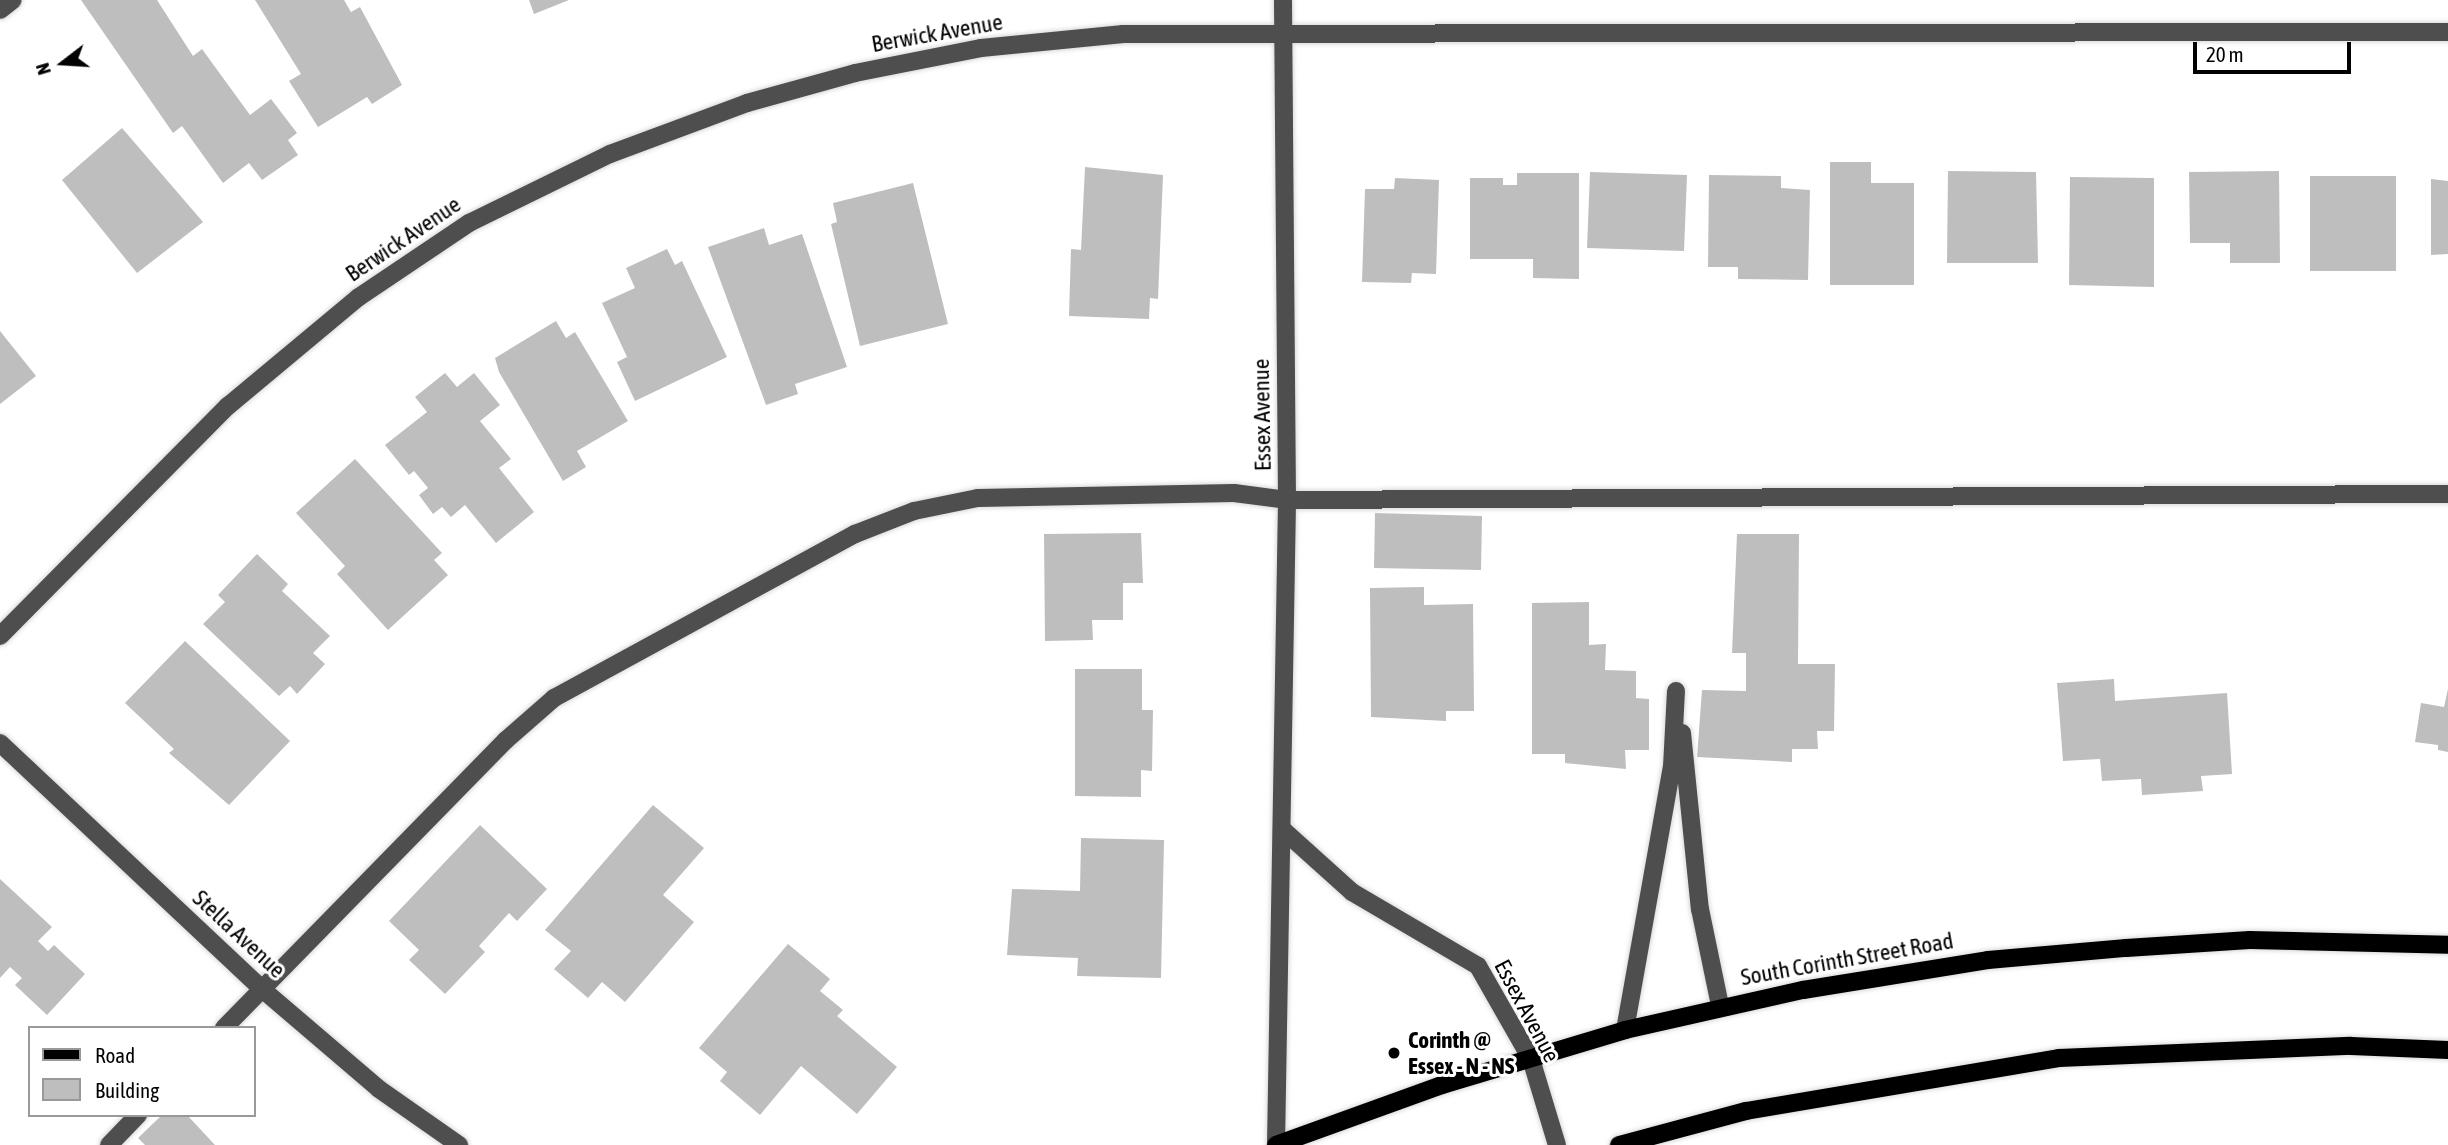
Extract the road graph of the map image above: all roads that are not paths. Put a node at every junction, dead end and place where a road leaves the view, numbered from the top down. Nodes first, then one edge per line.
1 (13, 0) edge
2 (1283, 0) edge
3 (0, 10) edge
4 (2448, 32) edge
5 (1283, 33) junction
6 (2448, 494) edge
7 (1287, 500) junction
8 (0, 636) edge
9 (0, 743) edge
10 (1282, 830) junction
11 (2448, 945) edge
12 (262, 989) junction
13 (1720, 1006) junction
14 (226, 1026) edge
15 (1625, 1030) junction
16 (2448, 1050) edge
17 (1531, 1059) junction
18 (136, 1117) edge
19 (109, 1145) edge
20 (459, 1145) edge
21 (1276, 1145) edge
22 (1557, 1145) edge
23 (1619, 1145) edge

1 - 3 street
2 - 5 street, Essex Avenue
4 - 5 street, Berwick Avenue
5 - 7 street, Essex Avenue
5 - 8 street, Berwick Avenue
6 - 7 street
7 - 10 street, Essex Avenue
7 - 12 street
9 - 12 street, Stella Avenue
10 - 17 street, Essex Avenue
10 - 21 street, Essex Avenue
11 - 13 main road, South Corinth Street Road
12 - 14 street
12 - 20 street, Stella Avenue
13 - 15 main road, South Corinth Street Road
13 - 15 street
15 - 17 main road, South Corinth Street Road
16 - 23 main road
17 - 21 main road, South Corinth Street Road
17 - 22 street, Essex Avenue
18 - 19 street

